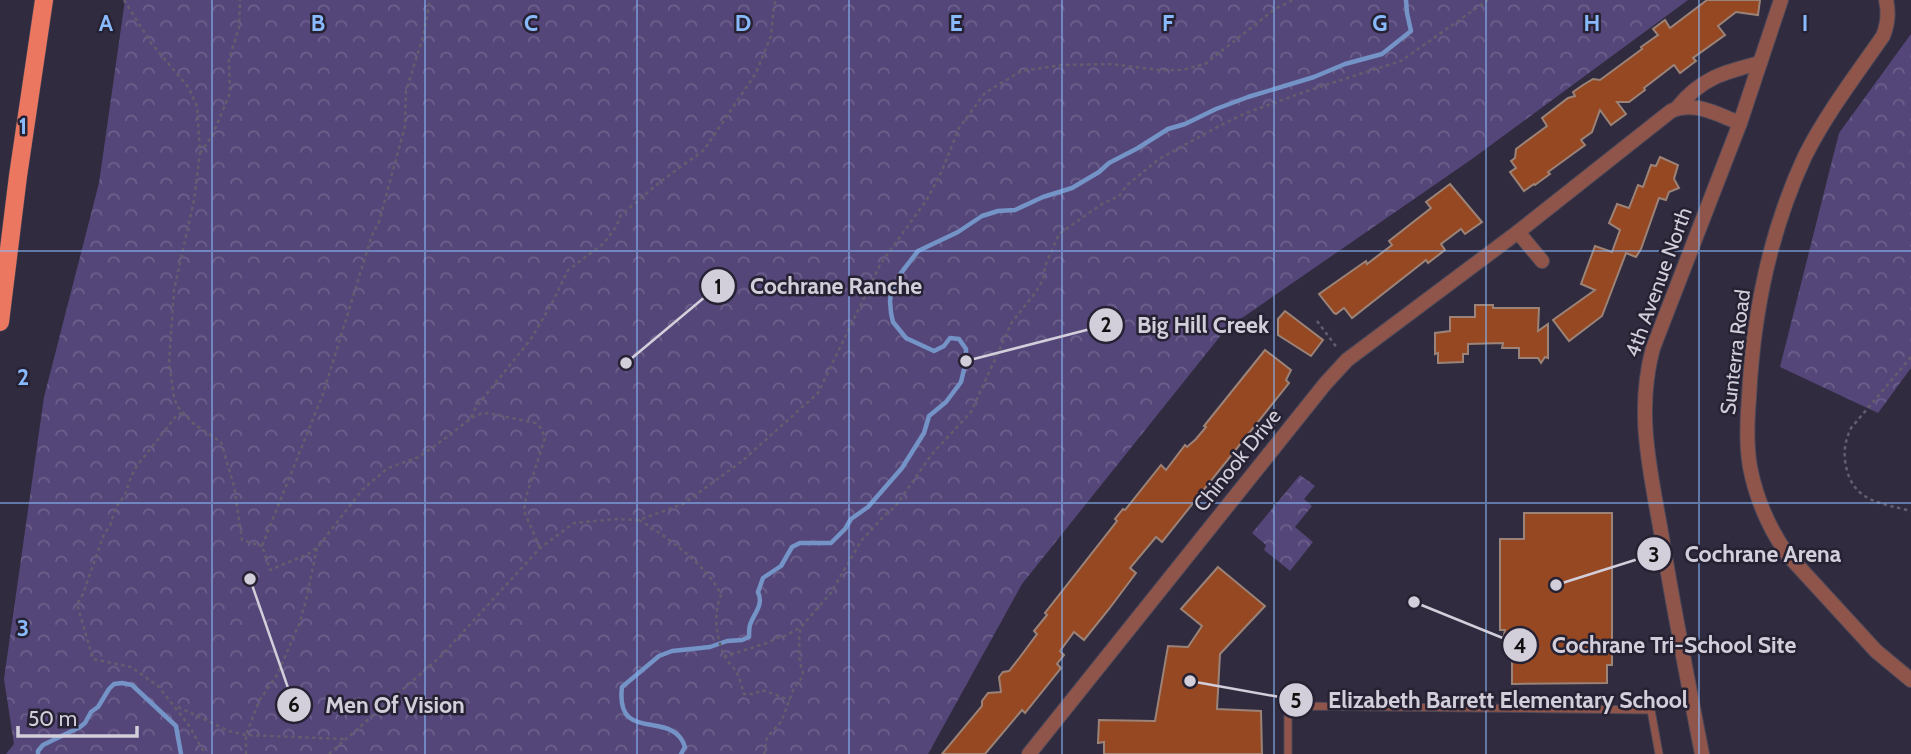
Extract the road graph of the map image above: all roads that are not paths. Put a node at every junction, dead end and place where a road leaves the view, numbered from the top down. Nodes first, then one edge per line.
1 (44, 0) edge
2 (1781, 0) edge
3 (1886, 0) edge
4 (1760, 62) junction
5 (1677, 108) junction
6 (1740, 123) junction
7 (1518, 232) junction
8 (1542, 261) dead end
9 (0, 322) edge
10 (1911, 680) edge
11 (1028, 754) edge
12 (1288, 754) edge
13 (1659, 754) edge
14 (1702, 754) edge

1 - 9 main road
2 - 4 street, 4th Avenue North
3 - 10 street, Sunterra Road
4 - 5 street, Chinook Drive
4 - 6 street, 4th Avenue North
5 - 6 street
5 - 7 street, Chinook Drive
6 - 14 street, 4th Avenue North
7 - 8 street
7 - 11 street, Chinook Drive
12 - 13 lane

